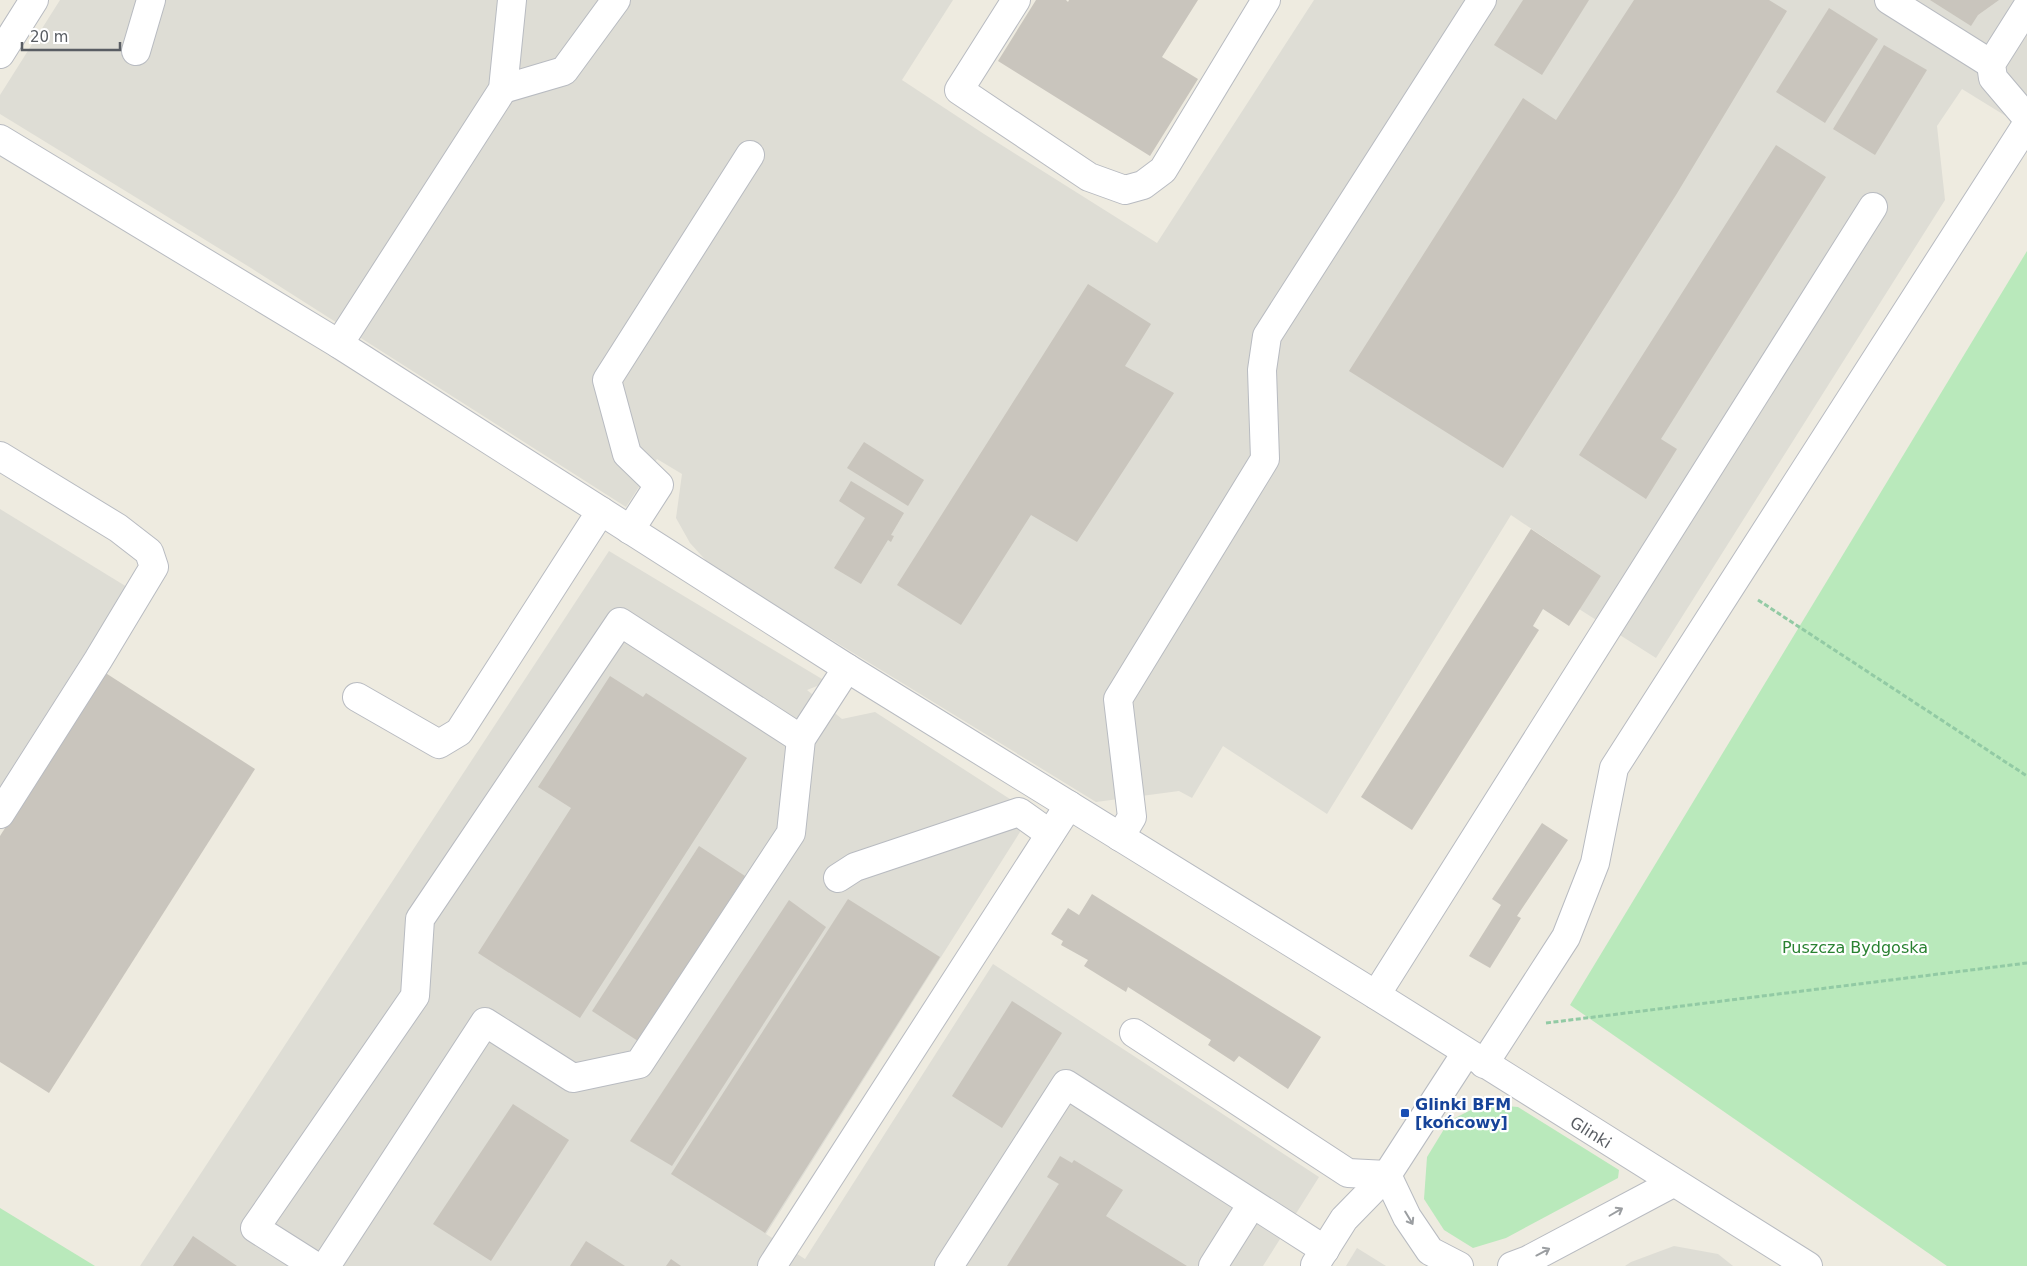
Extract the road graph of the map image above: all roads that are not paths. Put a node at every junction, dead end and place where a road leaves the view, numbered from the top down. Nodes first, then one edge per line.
1 (34, 0) edge
2 (152, 0) edge
3 (512, 0) edge
4 (616, 0) edge
5 (1016, 0) edge
6 (1266, 0) edge
7 (1482, 0) edge
8 (1889, 0) edge
9 (2027, 7) edge
10 (136, 52) dead end
11 (0, 54) edge
12 (1991, 64) junction
13 (503, 89) junction
14 (2027, 118) edge
15 (2027, 124) edge
16 (0, 139) edge
17 (750, 155) dead end
18 (1873, 207) dead end
19 (339, 344) junction
20 (0, 456) edge
21 (601, 511) junction
22 (630, 530) junction
23 (847, 668) junction
24 (357, 697) dead end
25 (801, 739) junction
26 (1069, 805) junction
27 (0, 814) edge
28 (1050, 834) junction
29 (1120, 837) junction
30 (838, 878) dead end
31 (1376, 996) junction
32 (1134, 1033) dead end
33 (1475, 1059) junction
34 (1387, 1175) junction
35 (1672, 1183) junction
36 (1252, 1204) junction
37 (1320, 1258) edge
38 (315, 1266) edge
39 (326, 1266) edge
40 (772, 1266) edge
41 (949, 1266) edge
42 (1213, 1266) edge
43 (1459, 1266) edge
44 (1512, 1266) edge
45 (1808, 1266) edge

1 - 11 street
2 - 10 street
3 - 13 street
4 - 13 street
5 - 6 street
7 - 29 street
8 - 12 street
9 - 12 street
12 - 14 street
13 - 19 street
15 - 33 street
16 - 19 street, Glinki
17 - 22 street
18 - 31 street
19 - 21 street, Glinki
20 - 27 street
21 - 22 street, Glinki
21 - 24 street
22 - 23 street, Glinki
23 - 25 street
23 - 26 street, Glinki
25 - 38 street
25 - 39 street
26 - 28 street
26 - 29 street, Glinki
28 - 30 street
28 - 40 street
29 - 31 street, Glinki
31 - 33 street, Glinki
32 - 34 street
33 - 34 street
33 - 35 street, Glinki
34 - 37 street
34 -> 43 street
44 -> 35 street
35 - 45 street, Glinki
36 - 37 street
36 - 41 street
36 - 42 street

